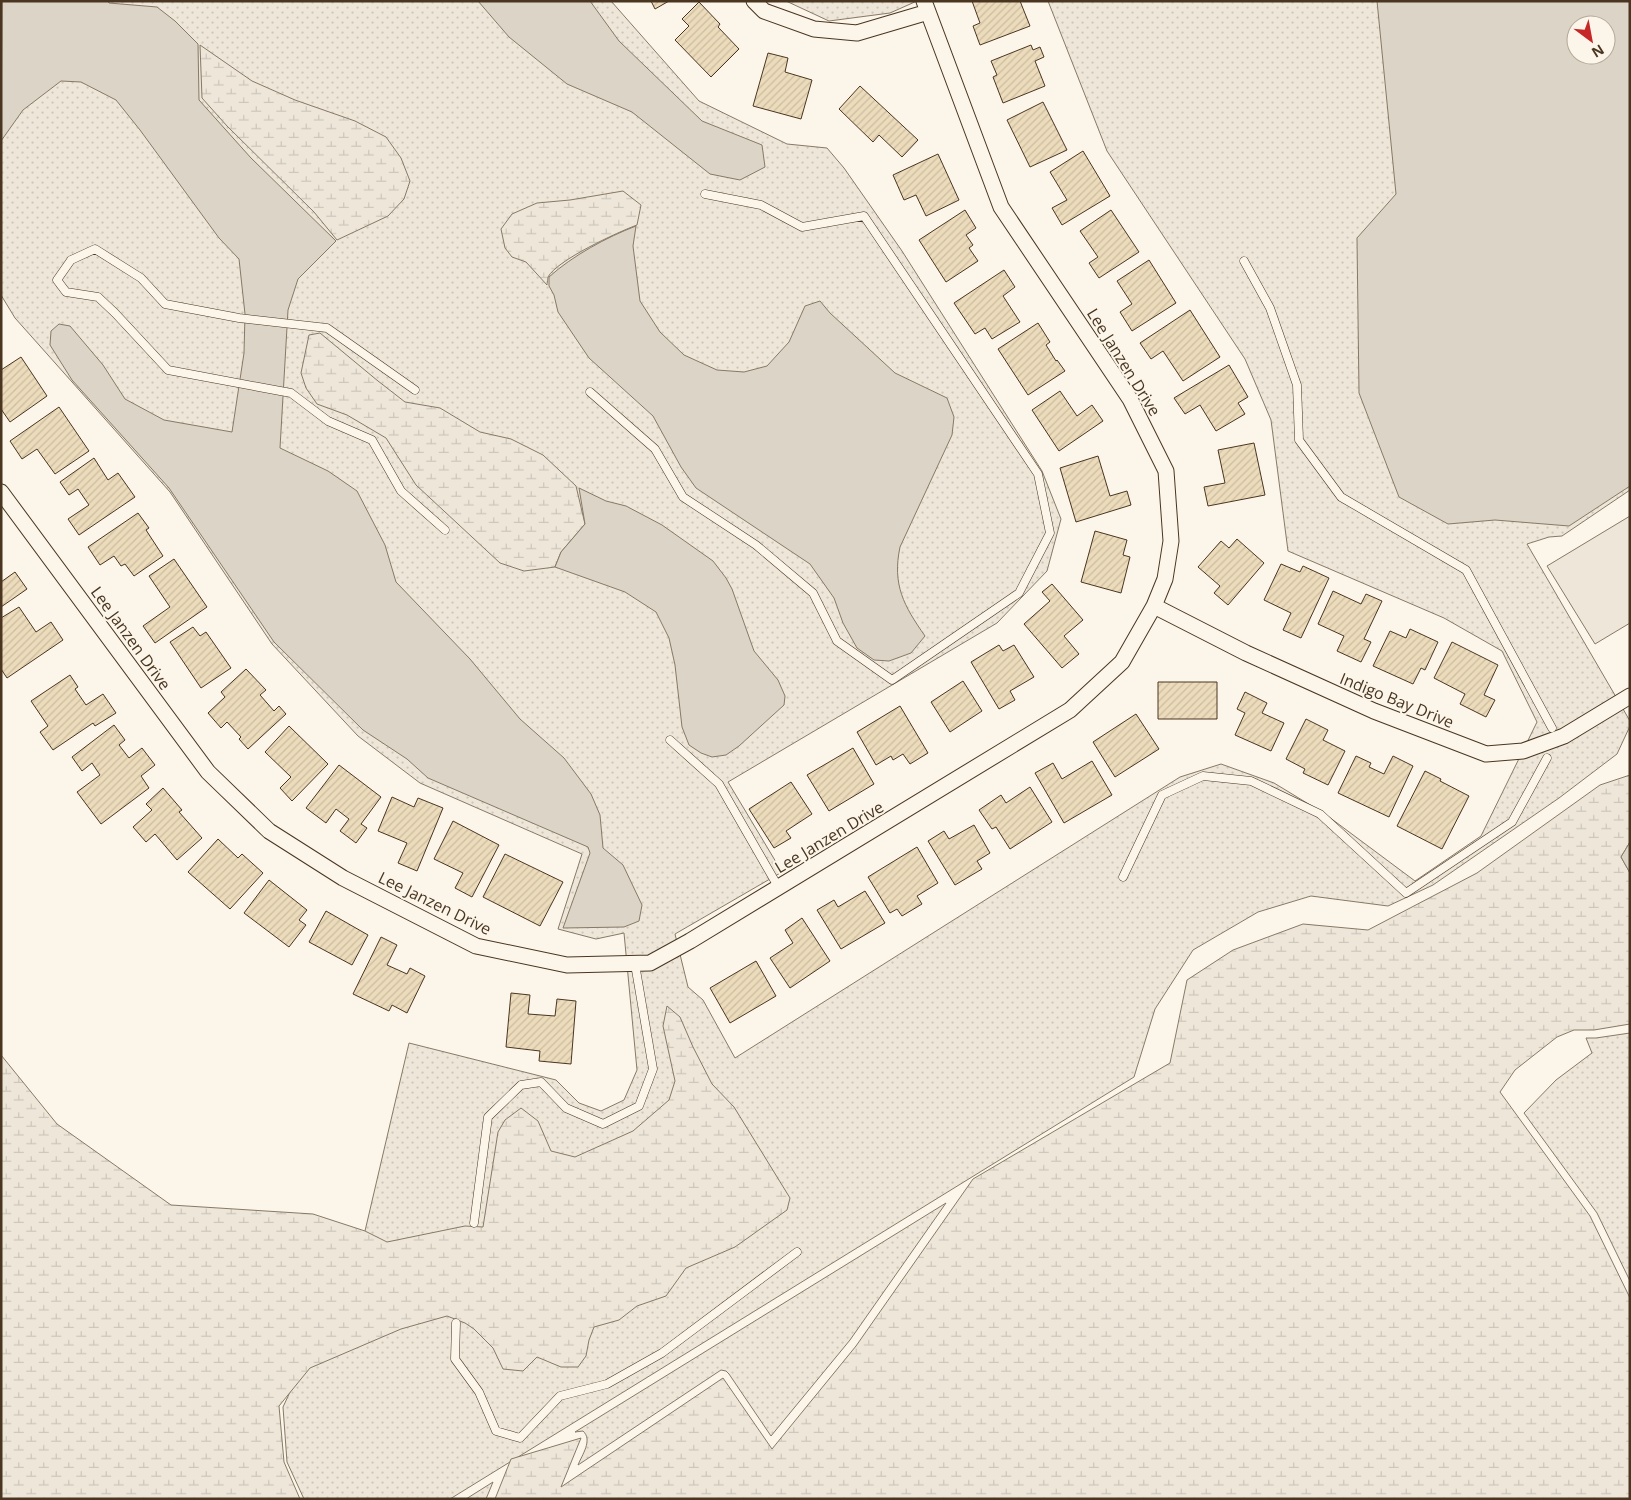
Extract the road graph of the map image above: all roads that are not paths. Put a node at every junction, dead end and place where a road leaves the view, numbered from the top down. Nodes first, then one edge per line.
1 (754, 1) edge
2 (926, 7) edge
3 (705, 194) dead end
4 (1244, 261) dead end
5 (414, 390) dead end
6 (590, 392) dead end
7 (1, 492) edge
8 (445, 530) dead end
9 (1154, 606) junction
10 (1630, 696) edge
11 (1552, 728) dead end
12 (670, 740) dead end
13 (1548, 758) dead end
14 (1123, 878) dead end
15 (776, 883) dead end
16 (636, 970) dead end
17 (474, 1223) dead end
18 (797, 1252) dead end
19 (456, 1323) dead end

1 - 2 street, Lee Janzen Drive
2 - 9 street, Lee Janzen Drive
3 - 6 lane
4 - 11 lane
5 - 8 lane
7 - 9 street, Lee Janzen Drive
9 - 10 street, Indigo Bay Drive
12 - 15 lane
13 - 14 lane
16 - 17 lane
18 - 19 lane

